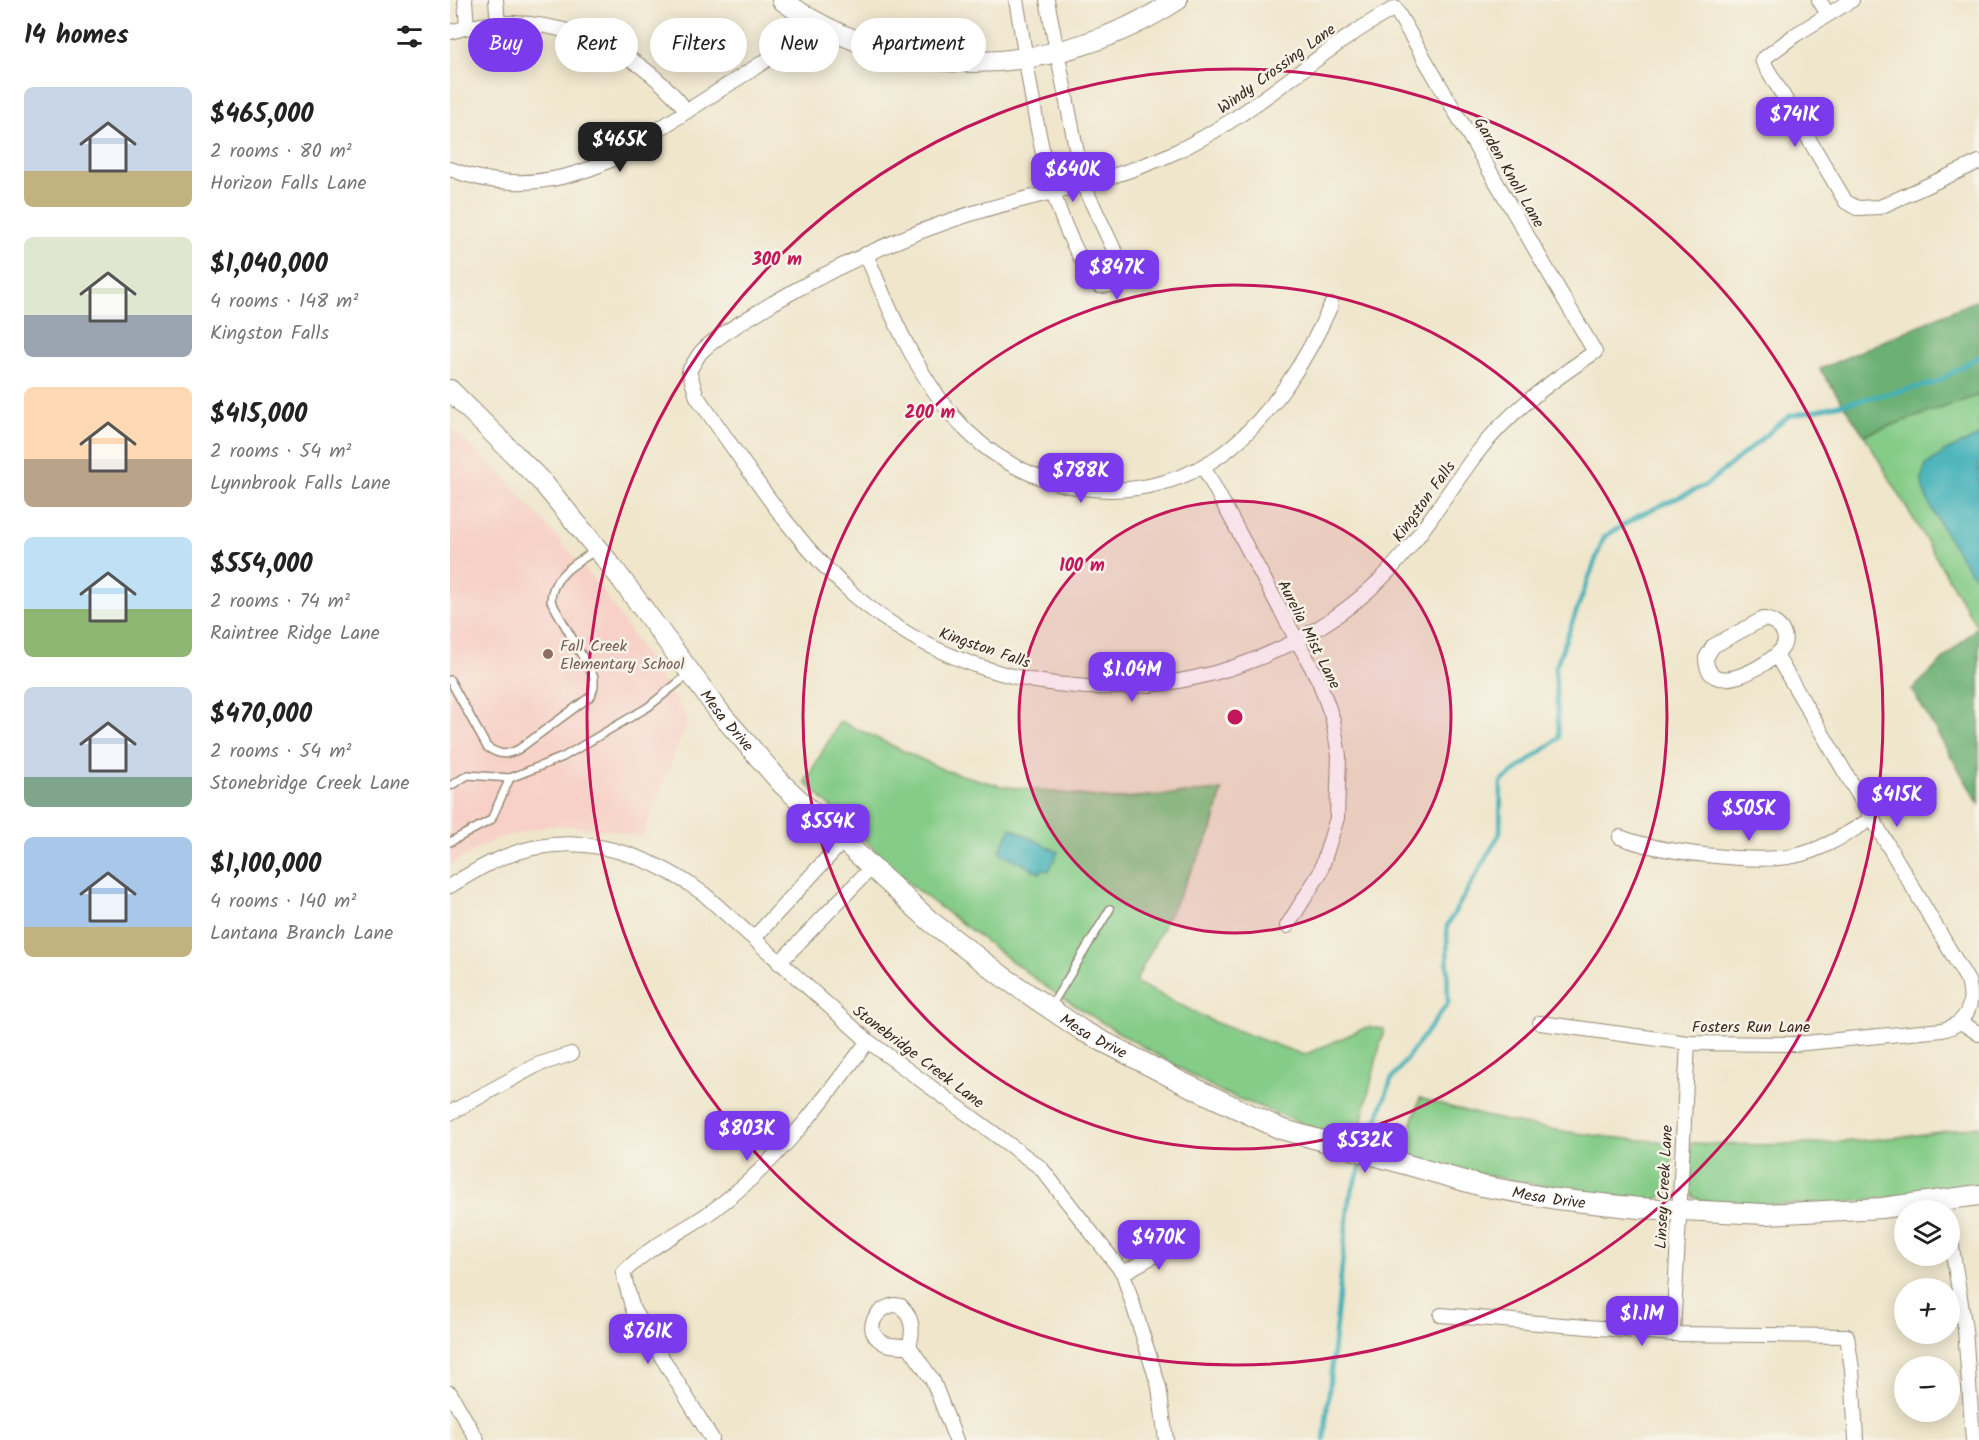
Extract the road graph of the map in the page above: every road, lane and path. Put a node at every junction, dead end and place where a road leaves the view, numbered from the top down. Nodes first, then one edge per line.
1 (465, 0) edge
2 (496, 0) edge
3 (782, 0) edge
4 (1016, 0) edge
5 (1047, 0) edge
6 (1177, 0) edge
7 (1819, 0) edge
8 (1852, 0) edge
9 (1395, 8) joint
10 (1828, 14) junction
11 (498, 18) edge
12 (467, 27) joint
13 (543, 27) edge
14 (450, 32) edge
15 (1057, 54) junction
16 (1027, 59) junction
17 (759, 66) edge
18 (687, 111) junction
19 (1979, 162) edge
20 (450, 170) edge
21 (1083, 184) junction
22 (1053, 193) junction
23 (866, 254) junction
24 (1331, 305) dead end
25 (1595, 352) joint
26 (689, 371) joint
27 (450, 390) edge
28 (1203, 466) junction
29 (597, 549) junction
30 (1296, 640) junction
31 (1776, 655) junction
32 (690, 673) junction
33 (450, 681) edge
34 (510, 778) junction
35 (450, 786) edge
36 (1873, 818) junction
37 (1620, 837) dead end
38 (842, 842) junction
39 (450, 843) edge
40 (871, 868) junction
41 (450, 886) edge
42 (1110, 909) dead end
43 (1287, 926) dead end
44 (754, 938) junction
45 (779, 963) junction
46 (1976, 996) edge
47 (1050, 1008) junction
48 (1965, 1016) junction
49 (1540, 1023) dead end
50 (1979, 1034) edge
51 (868, 1041) junction
52 (1688, 1042) junction
53 (571, 1054) dead end
54 (450, 1113) edge
55 (1979, 1195) edge
56 (1960, 1201) edge
57 (1894, 1208) edge
58 (1678, 1212) junction
59 (1179, 1242) dead end
60 (1955, 1266) edge
61 (1123, 1273) junction
62 (1441, 1315) dead end
63 (1673, 1334) junction
64 (909, 1346) dead end
65 (450, 1393) edge
66 (712, 1439) edge
67 (477, 1440) edge
68 (956, 1440) edge
69 (1166, 1440) edge
70 (1856, 1440) edge
71 (1973, 1440) edge

1 - 12 street
2 - 11 street
3 - 16 street
4 - 16 street
5 - 15 street
6 - 15 street
7 - 10 street
8 - 10 street
9 - 21 street, Windy Crossing Lane
9 - 25 street, Garden Knoll Lane
10 - 19 street
12 - 14 street
13 - 18 street
15 - 16 street
15 - 21 street
16 - 22 street
17 - 18 street
18 - 20 street
21 - 22 street, Windy Crossing Lane
21 - 22 street
22 - 23 street, Windy Crossing Lane
23 - 26 street, Windy Crossing Lane
23 - 28 street
24 - 28 street
25 - 30 street, Kingston Falls
26 - 30 street, Kingston Falls
27 - 29 street, Mesa Drive
28 - 30 street, Aurelia Mist Lane
29 - 32 street, Mesa Drive
29 - 33 lane
30 - 43 street, Aurelia Mist Lane
31 - 31 street
31 - 36 street
32 - 34 lane
32 - 38 street, Mesa Drive
34 - 35 lane
34 - 39 lane
36 - 37 street
36 - 46 street
38 - 40 street, Mesa Drive
38 - 44 street
40 - 45 street
40 - 47 street, Mesa Drive
41 - 44 street, Stonebridge Creek Lane
42 - 47 lane
44 - 45 street, Stonebridge Creek Lane
45 - 51 street, Stonebridge Creek Lane
46 - 48 street
47 - 58 street, Mesa Drive
48 - 50 street
48 - 52 street, Fosters Run Lane
49 - 52 street, Fosters Run Lane
51 - 61 street, Stonebridge Creek Lane
51 - 66 street
52 - 58 street, Linsey Creek Lane
53 - 54 street
55 - 56 street, Mesa Drive
57 - 58 street, Mesa Drive
58 - 63 street, Linsey Creek Lane
59 - 61 street
60 - 71 street
61 - 69 street, Stonebridge Creek Lane
62 - 63 street
63 - 70 street
64 - 68 street
65 - 67 street

